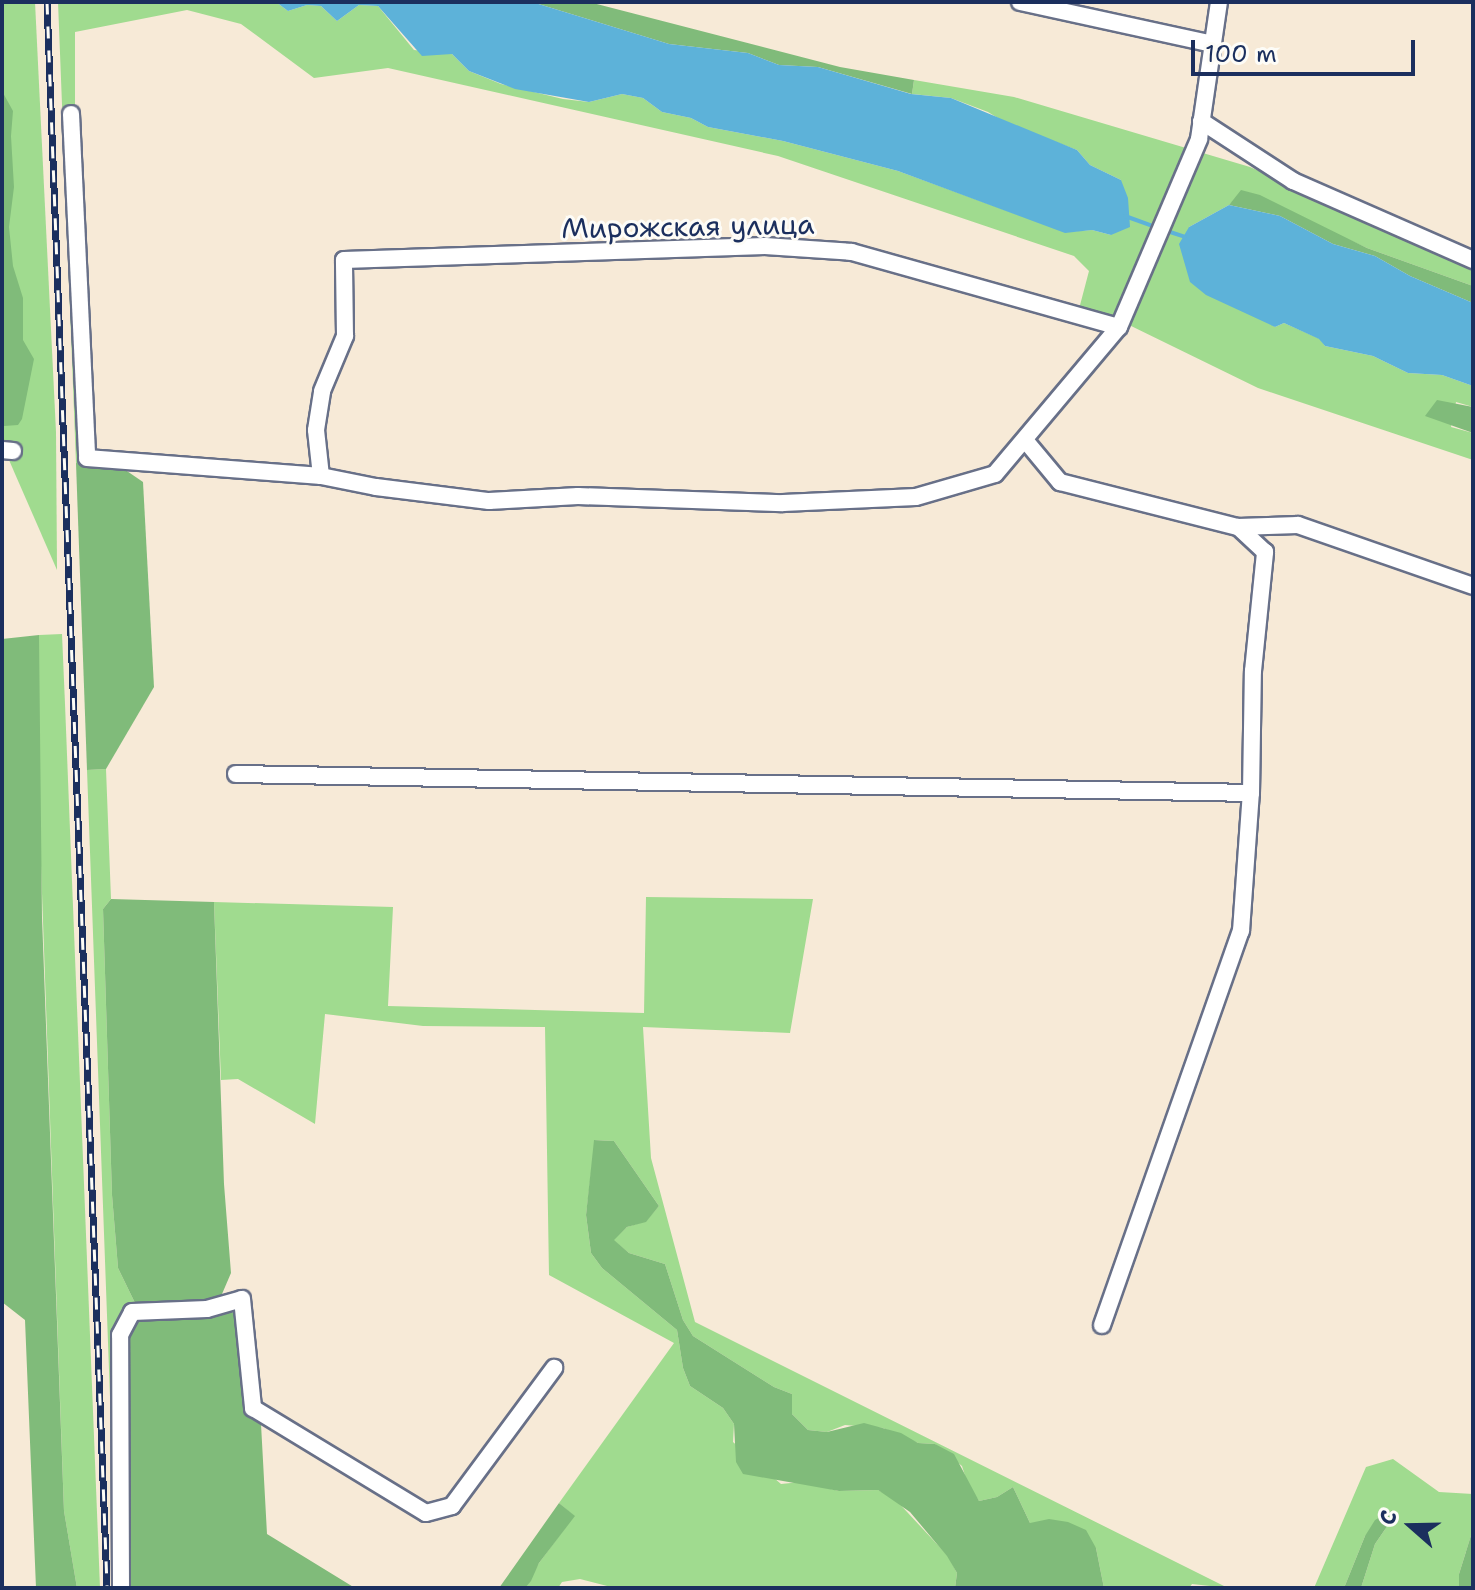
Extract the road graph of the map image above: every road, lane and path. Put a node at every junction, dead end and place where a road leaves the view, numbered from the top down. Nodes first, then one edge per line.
1 (1020, 2) edge
2 (1219, 2) edge
3 (1212, 44) junction
4 (71, 114) dead end
5 (1201, 121) junction
6 (1473, 260) edge
7 (1119, 327) junction
8 (1025, 440) junction
9 (321, 476) junction
10 (1238, 527) junction
11 (1473, 586) edge
12 (236, 774) dead end
13 (1251, 793) junction
14 (1102, 1325) dead end
15 (554, 1368) dead end
16 (121, 1588) edge

1 - 3 street
2 - 3 street
3 - 5 street
4 - 9 street
5 - 6 street
5 - 7 street
7 - 8 street
7 - 9 street, Мирожская улица
8 - 9 street
8 - 10 street
10 - 11 street
10 - 13 street
12 - 13 street
13 - 14 street
15 - 16 street

